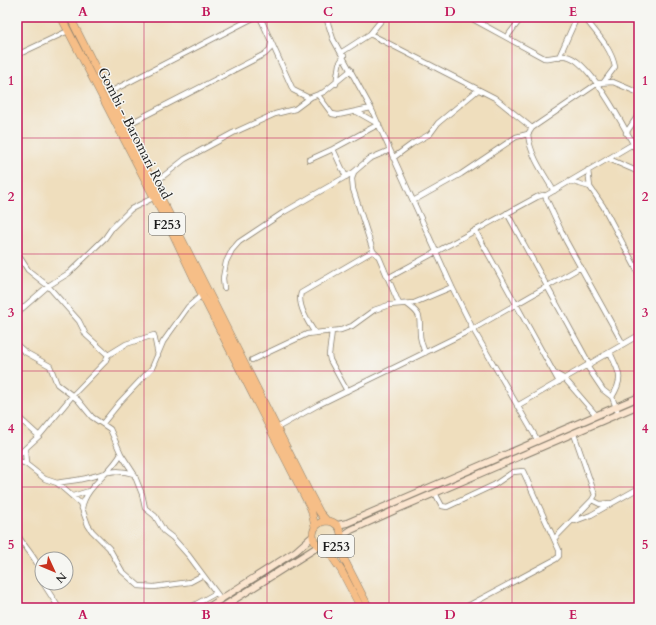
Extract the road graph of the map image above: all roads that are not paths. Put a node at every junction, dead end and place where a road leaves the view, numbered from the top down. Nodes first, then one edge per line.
1 (61, 17) edge
2 (72, 17) edge
3 (255, 17) edge
4 (260, 17) edge
5 (326, 17) edge
6 (384, 17) edge
7 (468, 17) edge
8 (522, 17) edge
9 (577, 17) edge
10 (584, 17) edge
11 (68, 31) junction
12 (370, 34) junction
13 (507, 37) junction
14 (271, 42) junction
15 (343, 54) junction
16 (17, 56) edge
17 (559, 57) junction
18 (351, 70) junction
19 (600, 83) junction
20 (336, 84) junction
21 (478, 90) junction
22 (108, 93) junction
23 (639, 93) edge
24 (318, 95) junction
25 (309, 98) junction
26 (371, 108) junction
27 (357, 112) junction
28 (639, 114) edge
29 (378, 124) junction
30 (125, 126) junction
31 (532, 128) junction
32 (626, 132) junction
33 (528, 134) junction
34 (633, 144) junction
35 (333, 149) junction
36 (390, 150) junction
37 (639, 155) edge
38 (393, 158) junction
39 (609, 159) junction
40 (309, 160) dead end
41 (588, 170) junction
42 (354, 172) junction
43 (639, 172) edge
44 (345, 177) junction
45 (352, 179) junction
46 (570, 181) junction
47 (155, 184) junction
48 (147, 187) junction
49 (590, 187) junction
50 (554, 191) junction
51 (546, 196) junction
52 (153, 198) junction
53 (413, 201) junction
54 (507, 213) junction
55 (476, 230) junction
56 (373, 251) junction
57 (436, 252) junction
58 (17, 253) edge
59 (581, 267) junction
60 (639, 274) edge
61 (388, 278) junction
62 (48, 286) junction
63 (548, 286) junction
64 (452, 287) junction
65 (224, 288) dead end
66 (202, 295) junction
67 (399, 304) junction
68 (407, 304) junction
69 (517, 304) junction
70 (17, 313) edge
71 (474, 329) junction
72 (332, 331) junction
73 (315, 333) junction
74 (639, 335) edge
75 (623, 344) junction
76 (17, 345) edge
77 (610, 352) junction
78 (425, 353) junction
79 (108, 355) junction
80 (158, 355) junction
81 (252, 360) dead end
82 (588, 365) junction
83 (554, 373) junction
84 (565, 379) junction
85 (559, 382) junction
86 (347, 391) junction
87 (73, 395) junction
88 (612, 397) junction
89 (639, 397) edge
90 (639, 405) edge
91 (517, 406) junction
92 (616, 407) junction
93 (619, 414) junction
94 (596, 415) junction
95 (17, 416) edge
96 (103, 424) junction
97 (274, 430) junction
98 (574, 434) junction
99 (39, 436) junction
100 (538, 441) junction
101 (25, 450) junction
102 (121, 454) junction
103 (17, 456) edge
104 (17, 460) edge
105 (26, 464) junction
106 (108, 471) junction
107 (134, 474) junction
108 (57, 483) junction
109 (639, 488) edge
110 (89, 491) junction
111 (435, 494) junction
112 (73, 496) junction
113 (592, 500) junction
114 (612, 503) junction
115 (82, 508) junction
116 (327, 521) junction
117 (573, 521) junction
118 (337, 525) junction
119 (315, 527) junction
120 (17, 534) edge
121 (313, 536) junction
122 (554, 539) junction
123 (340, 540) junction
124 (323, 547) junction
125 (34, 558) edge
126 (203, 575) junction
127 (48, 591) edge
128 (216, 593) junction
129 (221, 599) junction
130 (59, 608) edge
131 (189, 608) edge
132 (207, 608) edge
133 (220, 608) edge
134 (360, 608) edge
135 (369, 608) edge
136 (464, 608) edge
137 (530, 608) edge
138 (564, 608) edge

1 - 11 main road, Gombi - Baromari Road / F253
2 - 22 main road, Gombi - Baromari Road / F253
3 - 22 street
4 - 14 street
5 - 15 street
6 - 12 street
7 - 13 street
8 - 13 street
9 - 17 street
10 - 19 street
11 - 16 street
11 - 48 main road, Gombi - Baromari Road / F253
12 - 15 street
12 - 21 street
13 - 17 street
14 - 25 street
14 - 30 street
15 - 18 street
15 - 20 street
17 - 19 street
18 - 20 street
18 - 26 street
19 - 23 street
19 - 31 street
19 - 32 street
20 - 24 street
21 - 31 street
21 - 38 street
22 - 30 main road, Gombi - Baromari Road / F253
24 - 25 street
24 - 27 street
25 - 47 street
26 - 27 street
26 - 29 street
27 - 29 street
28 - 32 street
29 - 35 street
29 - 36 street
30 - 47 main road, Gombi - Baromari Road / F253
31 - 33 street
32 - 34 street
33 - 50 street
33 - 53 street
34 - 37 street
34 - 39 street
35 - 40 street
35 - 44 street
36 - 38 street
36 - 42 street
38 - 53 street
39 - 41 street
39 - 43 street
41 - 46 street
41 - 49 street
42 - 44 street
42 - 45 street
44 - 45 street
44 - 65 street
45 - 56 street
46 - 49 street
46 - 50 street
47 - 48 street
47 - 97 main road, Gombi - Baromari Road / F253
48 - 52 main road, Gombi - Baromari Road / F253
49 - 60 street
50 - 51 street
51 - 54 street
51 - 59 street
52 - 62 street
52 - 66 main road, Gombi - Baromari Road / F253
53 - 57 street
54 - 55 street
54 - 63 street
55 - 57 street
55 - 69 street
56 - 61 street
56 - 73 street
57 - 61 street
57 - 64 street
58 - 62 street
59 - 63 street
59 - 75 street
61 - 67 street
62 - 70 street
62 - 79 street
63 - 69 street
63 - 82 street
64 - 68 street
64 - 71 street
66 - 80 street
66 - 97 main road, Gombi - Baromari Road / F253
67 - 68 street
67 - 72 street
68 - 78 street
69 - 71 street
69 - 83 street
71 - 78 street
71 - 91 street
72 - 73 street
72 - 86 street
73 - 81 street
74 - 75 street
75 - 77 street
76 - 87 street
77 - 82 street
77 - 88 street
78 - 86 street
79 - 80 street
79 - 87 street
80 - 96 street
82 - 84 street
82 - 88 street
83 - 84 street
83 - 85 street
84 - 85 street
84 - 94 street
85 - 91 street
86 - 97 street
87 - 96 street
87 - 99 street
88 - 92 street
89 - 92 main road
90 - 93 main road
91 - 100 street
92 - 93 street
92 - 94 main road
93 - 98 main road
94 - 100 main road
95 - 99 street
96 - 102 street
97 - 116 main road, F253
97 - 119 main road, F253
98 - 111 main road
98 - 113 street
99 - 101 street
100 - 118 main road
101 - 103 street
101 - 105 street
102 - 106 street
102 - 107 street
104 - 105 street
105 - 108 street
106 - 107 street
106 - 108 street
106 - 110 street
107 - 126 street
108 - 112 street
109 - 114 street
110 - 112 street
110 - 115 street
111 - 122 street
111 - 123 main road
112 - 115 street
113 - 114 street
113 - 117 street
114 - 117 street
115 - 126 street
116 - 118 main road, F253
116 - 119 main road, F253
117 - 122 street
118 - 123 main road, F253
119 - 121 main road, F253
120 - 125 street
121 - 124 main road, F253
121 - 129 main road
122 - 136 street
123 - 124 main road, F253
123 - 135 main road, F253
124 - 133 main road
124 - 134 main road, F253
126 - 128 street
127 - 130 street
128 - 129 street
128 - 131 street
129 - 132 main road
137 - 138 street

